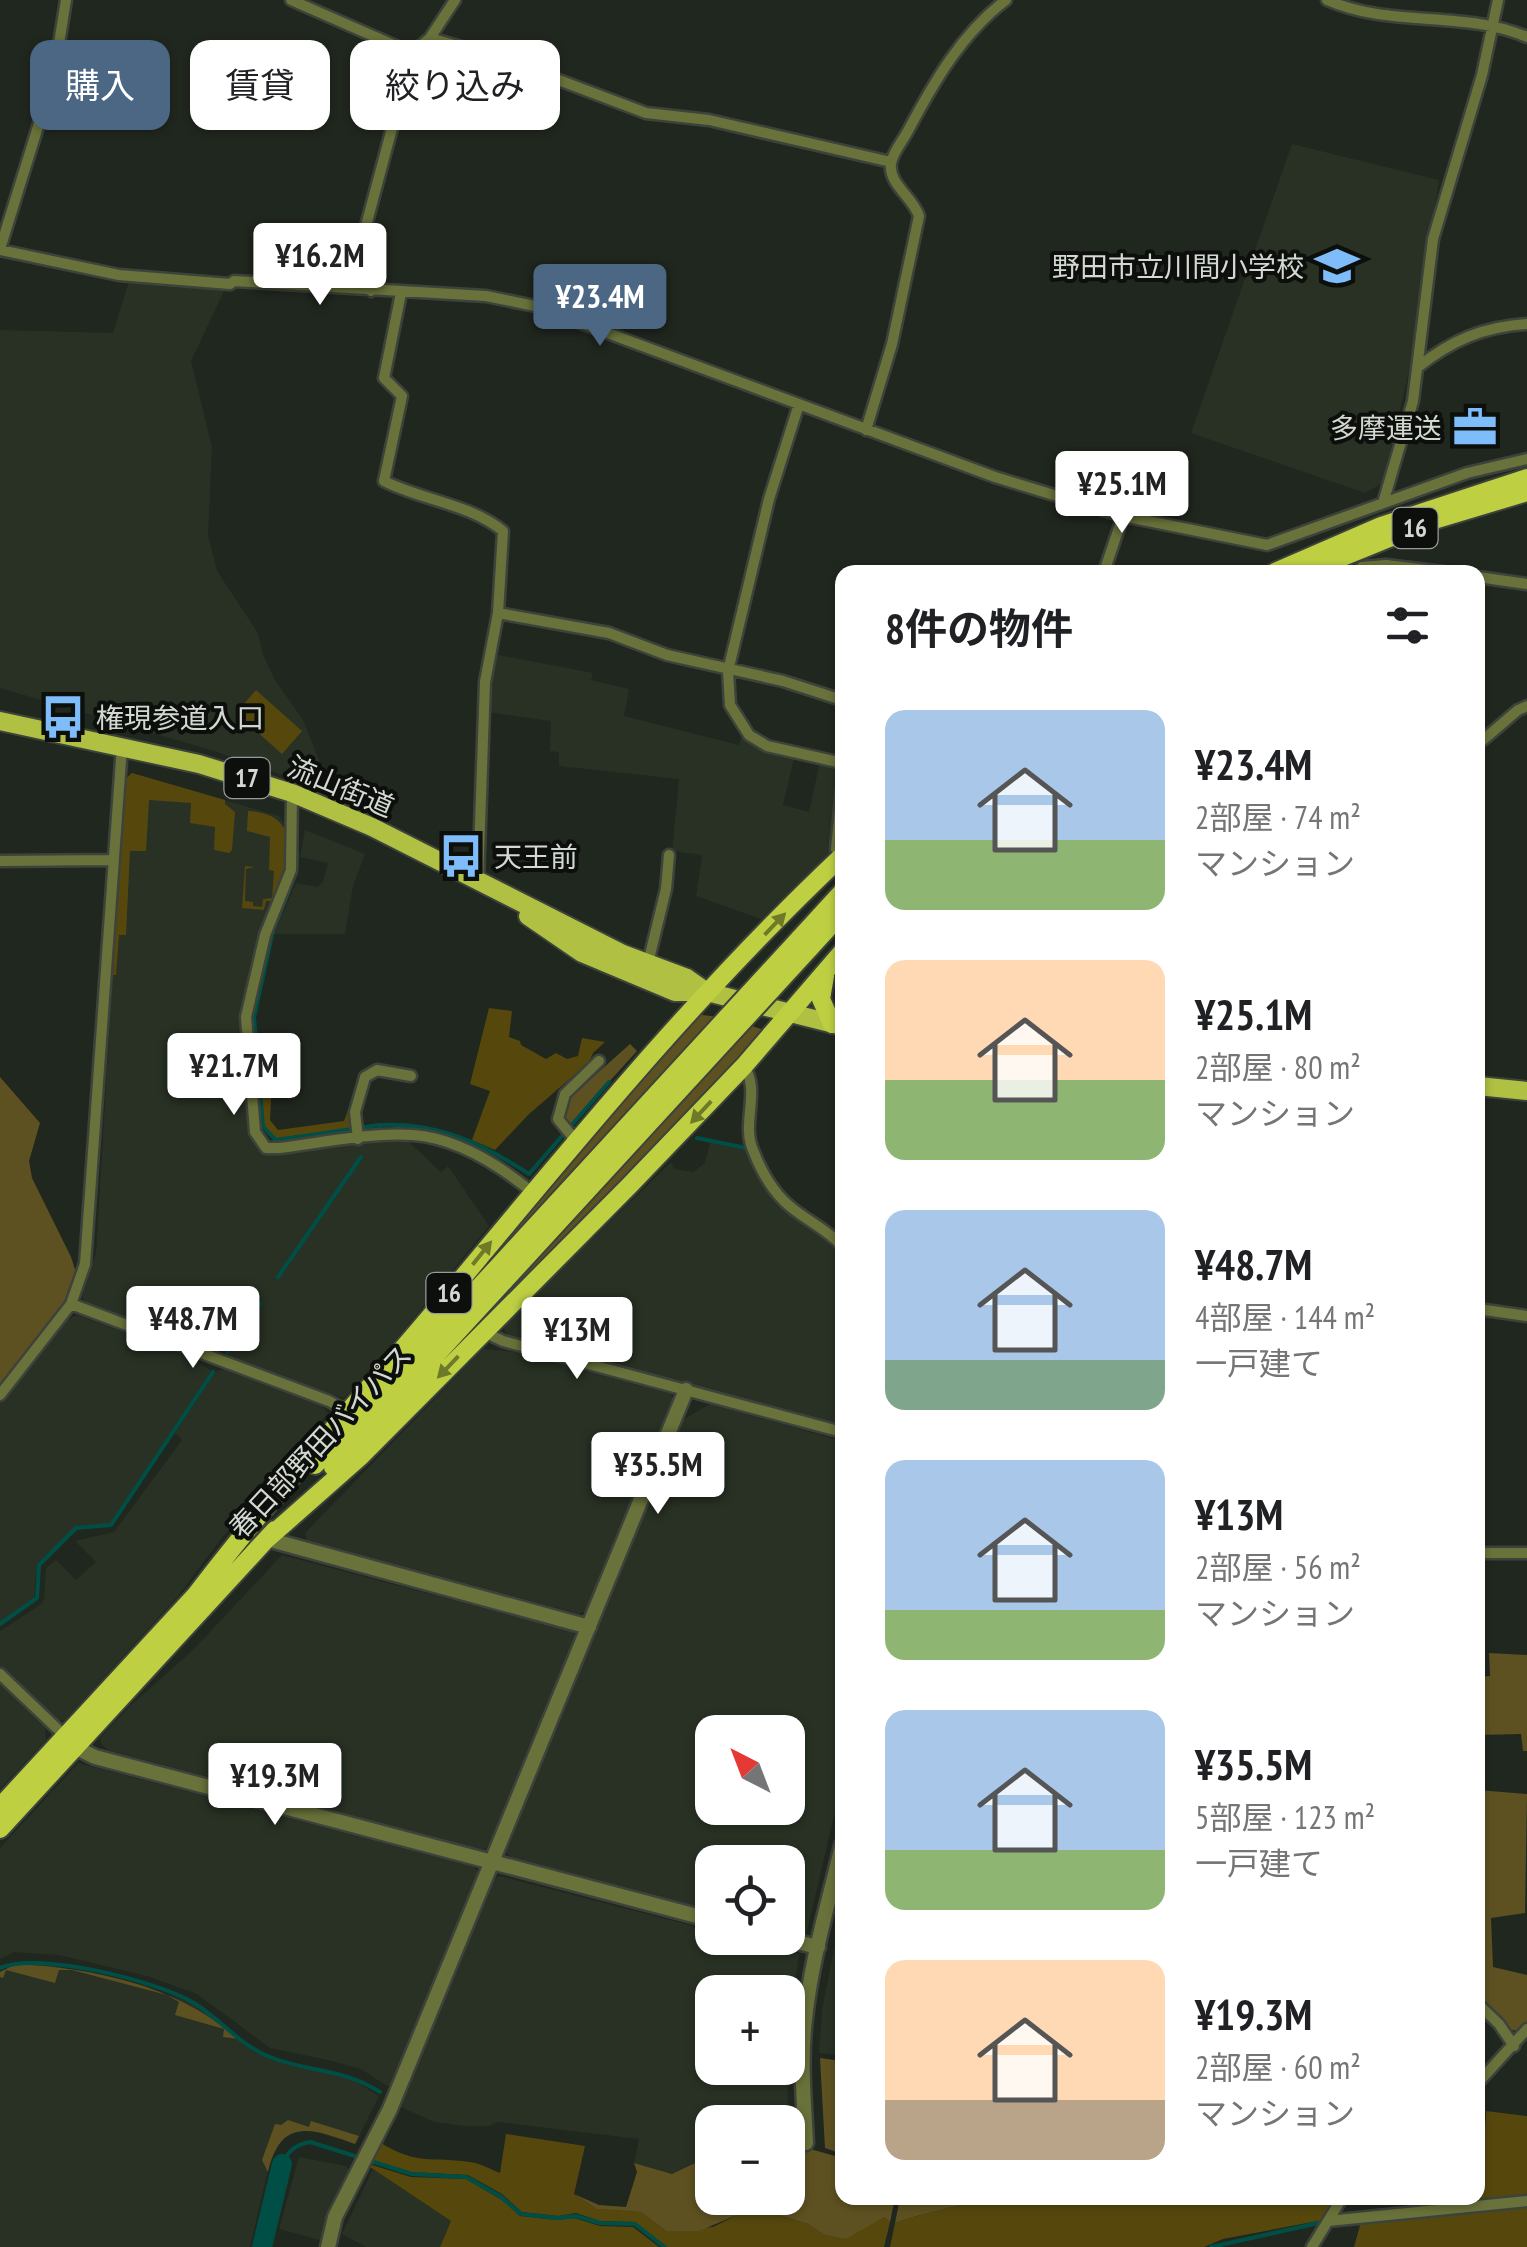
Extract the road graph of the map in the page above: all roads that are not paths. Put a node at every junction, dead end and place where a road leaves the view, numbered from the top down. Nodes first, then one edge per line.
1 (66, 0) edge
2 (291, 0) edge
3 (455, 0) edge
4 (1006, 0) edge
5 (1327, 0) edge
6 (1498, 0) edge
7 (1490, 26) junction
8 (1527, 37) edge
9 (430, 38) junction
10 (382, 40) edge
11 (428, 40) edge
12 (391, 130) edge
13 (891, 162) junction
14 (0, 250) edge
15 (370, 291) junction
16 (401, 293) junction
17 (1527, 324) edge
18 (1418, 367) junction
19 (798, 404) junction
20 (866, 430) junction
21 (1527, 460) edge
22 (1527, 478) edge
23 (1527, 492) edge
24 (1383, 503) junction
25 (1123, 516) junction
26 (1106, 565) edge
27 (1290, 565) edge
28 (1324, 565) edge
29 (1485, 578) edge
30 (1527, 584) edge
31 (498, 613) junction
32 (728, 670) junction
33 (835, 698) edge
34 (1527, 706) edge
35 (0, 721) edge
36 (1485, 738) edge
37 (122, 746) junction
38 (835, 761) edge
39 (292, 793) junction
40 (669, 854) dead end
41 (112, 860) junction
42 (0, 862) edge
43 (835, 863) edge
44 (478, 882) junction
45 (835, 902) edge
46 (835, 919) edge
47 (804, 944) junction
48 (835, 961) edge
49 (648, 964) junction
50 (827, 971) junction
51 (707, 992) junction
52 (790, 1013) junction
53 (835, 1022) edge
54 (835, 1024) edge
55 (599, 1061) dead end
56 (744, 1066) junction
57 (411, 1076) dead end
58 (1485, 1087) edge
59 (1527, 1090) edge
60 (358, 1140) junction
61 (576, 1140) junction
62 (532, 1192) junction
63 (835, 1238) edge
64 (500, 1275) junction
65 (71, 1304) junction
66 (1485, 1311) edge
67 (1527, 1316) edge
68 (483, 1332) junction
69 (686, 1390) junction
70 (0, 1395) edge
71 (347, 1411) junction
72 (835, 1430) edge
73 (267, 1539) junction
74 (1485, 1553) edge
75 (1527, 1553) edge
76 (195, 1596) junction
77 (589, 1627) junction
78 (0, 1674) edge
79 (70, 1742) junction
80 (0, 1807) edge
81 (0, 1830) edge
82 (493, 1863) junction
83 (835, 1875) edge
84 (695, 1916) edge
85 (805, 1944) edge
86 (818, 1947) junction
87 (1485, 2011) edge
88 (1527, 2030) edge
89 (1514, 2046) junction
90 (1485, 2076) edge
91 (806, 2143) dead end
92 (1527, 2200) edge
93 (1485, 2204) edge
94 (1338, 2205) edge
95 (1480, 2205) edge
96 (1328, 2221) junction
97 (328, 2247) edge
98 (1312, 2247) edge

1 - 14 street
2 - 10 street
3 - 9 street
4 - 13 street
5 - 7 street
6 - 7 street
7 - 8 street
7 - 18 street
9 - 11 street
9 - 13 street
12 - 15 street
13 - 20 street
14 - 15 street
15 - 16 street
16 - 19 street
16 - 31 street
17 - 18 street
18 - 24 street
19 - 20 street
19 - 32 street
20 - 25 street
21 - 24 street
22 - 27 highway, 16
23 - 28 highway, 16
24 - 25 street
25 - 26 street
29 - 30 street
31 - 32 street
31 - 44 street
32 - 33 street
32 - 38 street
34 - 36 street
35 - 37 main road, 流山街道 / 17
37 - 39 main road, 流山街道 / 17
37 - 41 street
39 - 44 main road, 流山街道 / 17
39 - 60 street
40 - 49 street
41 - 42 street
41 - 65 street
51 -> 43 highway, 16
44 - 49 main road, 流山街道 / 17
44 - 51 main road, 流山街道 / 17
45 - 47 highway, 春日部野田バイパス / 16
46 - 47 highway, 春日部野田バイパス / 16
47 - 64 highway, 春日部野田バイパス / 16, bridge
48 - 50 highway, 16
49 - 51 main road, 流山街道 / 17
50 - 52 highway, 16
50 - 53 highway
51 - 52 main road, 流山街道 / 17
51 - 61 highway, 16
52 - 54 main road, 流山街道 / 17
52 - 56 highway, 16
55 - 61 street
56 - 63 street
56 -> 68 highway, 16
57 - 60 street
58 - 59 main road
60 - 62 street
61 - 62 highway, 16
71 -> 62 highway, 16
64 - 73 highway, 春日部野田バイパス / 16
64 - 76 highway, 春日部野田バイパス / 16
65 - 70 street
65 - 71 street
66 - 67 street
68 - 69 street
68 -> 73 highway, 16
69 - 72 street
69 - 77 street
71 - 76 highway, 16
73 - 77 street
73 - 79 highway, 春日部野田バイパス / 16
74 - 75 street
76 - 79 highway, 春日部野田バイパス / 16
77 - 82 street
78 - 79 street
79 - 80 highway, 春日部野田バイパス / 16
79 - 81 highway, 春日部野田バイパス / 16
79 - 82 street
82 - 84 street
82 - 97 street
83 - 86 street
85 - 86 street
86 - 91 street
87 - 89 street
88 - 89 street
89 - 90 street
92 - 93 street
94 - 96 street
95 - 96 street
96 - 98 street

